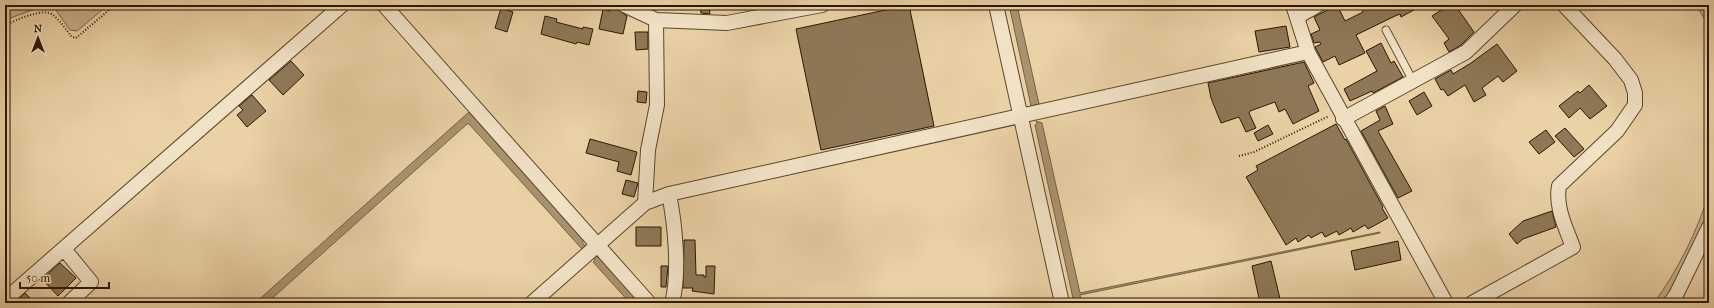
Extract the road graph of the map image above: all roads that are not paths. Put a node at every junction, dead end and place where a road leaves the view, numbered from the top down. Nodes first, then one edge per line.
1 (342, 5) edge
2 (384, 5) edge
3 (624, 5) edge
4 (822, 5) edge
5 (996, 5) edge
6 (1318, 5) edge
7 (1516, 5) edge
8 (1564, 5) edge
9 (1295, 11) edge
10 (656, 20) junction
11 (1386, 30) dead end
12 (1308, 52) junction
13 (1413, 81) junction
14 (1341, 115) junction
15 (1020, 117) junction
16 (670, 194) junction
17 (645, 203) junction
18 (1709, 227) edge
19 (597, 244) junction
20 (64, 249) junction
21 (6, 299) dead end
22 (69, 303) edge
23 (532, 303) edge
24 (649, 303) edge
25 (672, 303) edge
26 (1062, 303) edge
27 (1446, 303) edge
28 (1472, 303) edge
29 (1670, 303) edge

1 - 20 street
2 - 19 street
3 - 10 street
4 - 10 street
5 - 15 street
6 - 9 street
7 - 13 street
8 - 28 street
9 - 12 street
10 - 17 street
11 - 13 lane
12 - 14 street
12 - 15 street
13 - 14 street
14 - 27 street
15 - 16 street
15 - 26 street
16 - 17 street
16 - 25 street
17 - 19 street
18 - 29 street
19 - 23 street
19 - 24 street
20 - 21 street
20 - 22 street

